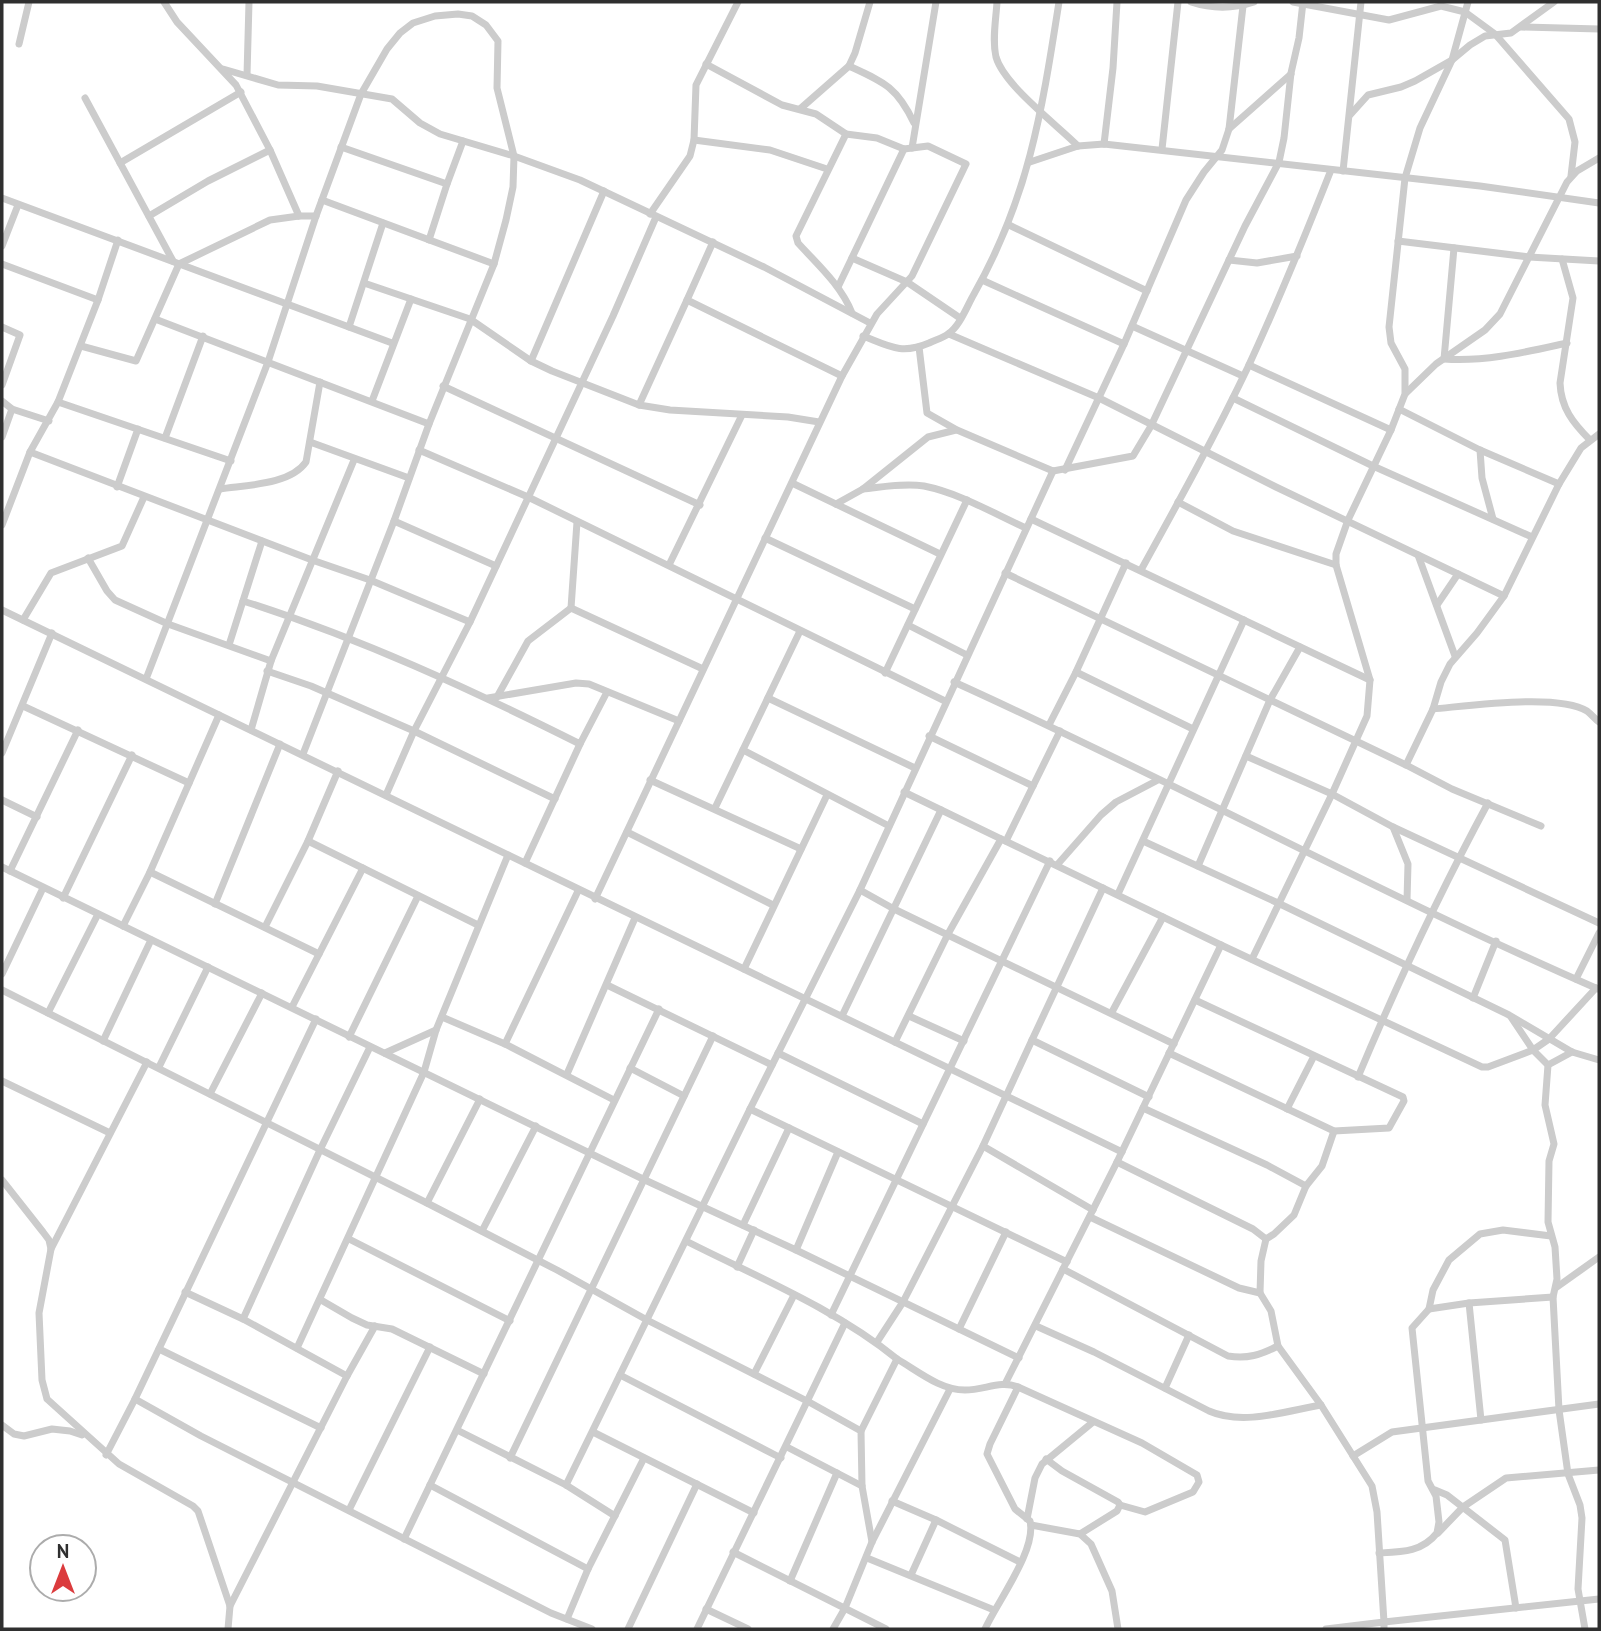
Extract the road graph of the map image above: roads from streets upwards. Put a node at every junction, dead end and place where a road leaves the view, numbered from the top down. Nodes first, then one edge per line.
1 (29, 2) edge
2 (164, 2) edge
3 (249, 2) edge
4 (738, 2) edge
5 (870, 2) edge
6 (936, 2) edge
7 (998, 2) edge
8 (1059, 2) edge
9 (1117, 2) edge
10 (1178, 2) edge
11 (1191, 2) edge
12 (1254, 2) edge
13 (1293, 2) edge
14 (1361, 2) edge
15 (1468, 2) edge
16 (1554, 2) edge
17 (1303, 3) edge
18 (1242, 6) junction
19 (1465, 12) junction
20 (1360, 16) junction
21 (1520, 27) junction
22 (1599, 29) edge
23 (1495, 34) junction
24 (19, 44) dead end
25 (1452, 60) junction
26 (706, 64) junction
27 (849, 66) junction
28 (223, 69) junction
29 (1291, 74) junction
30 (247, 75) junction
31 (241, 92) junction
32 (361, 94) junction
33 (85, 98) dead end
34 (800, 109) junction
35 (1042, 112) junction
36 (1350, 115) junction
37 (914, 123) junction
38 (1228, 129) junction
39 (846, 134) junction
40 (694, 140) junction
41 (463, 141) junction
42 (1104, 144) junction
43 (1078, 146) junction
44 (341, 147) junction
45 (908, 148) junction
46 (1162, 149) junction
47 (270, 150) junction
48 (1218, 155) junction
49 (514, 156) junction
50 (1599, 158) edge
51 (1030, 162) junction
52 (1279, 162) junction
53 (120, 163) junction
54 (827, 169) junction
55 (1331, 170) junction
56 (1343, 171) junction
57 (1571, 176) junction
58 (1405, 178) junction
59 (447, 184) junction
60 (604, 191) junction
61 (2, 198) edge
62 (1559, 198) junction
63 (322, 201) junction
64 (1599, 203) edge
65 (18, 205) junction
66 (149, 216) junction
67 (299, 216) junction
68 (316, 216) junction
69 (653, 216) junction
70 (383, 223) junction
71 (1009, 225) junction
72 (118, 240) junction
73 (429, 240) junction
74 (1398, 241) junction
75 (713, 242) junction
76 (2, 246) edge
77 (1454, 248) junction
78 (1297, 256) junction
79 (1528, 257) junction
80 (852, 258) junction
81 (1562, 259) junction
82 (1229, 260) junction
83 (1599, 261) edge
84 (176, 262) junction
85 (2, 264) edge
86 (494, 264) junction
87 (982, 280) junction
88 (907, 282) junction
89 (365, 284) junction
90 (838, 287) junction
91 (1147, 291) junction
92 (411, 299) junction
93 (99, 300) junction
94 (687, 300) junction
95 (288, 303) junction
96 (852, 313) junction
97 (960, 318) junction
98 (155, 319) junction
99 (470, 319) junction
100 (870, 323) junction
101 (1132, 326) junction
102 (2, 327) edge
103 (349, 327) junction
104 (949, 334) junction
105 (203, 337) junction
106 (863, 337) junction
107 (393, 343) junction
108 (1567, 343) junction
109 (1124, 344) junction
110 (81, 346) junction
111 (919, 347) junction
112 (1188, 350) junction
113 (1444, 359) junction
114 (531, 361) junction
115 (268, 362) junction
116 (1249, 365) junction
117 (842, 376) junction
118 (1243, 376) junction
119 (320, 382) junction
120 (581, 383) junction
121 (2, 385) edge
122 (443, 386) junction
123 (1405, 394) junction
124 (1099, 398) junction
125 (1233, 398) junction
126 (2, 401) edge
127 (58, 401) junction
128 (372, 401) junction
129 (639, 405) junction
130 (12, 409) junction
131 (1399, 409) junction
132 (742, 415) junction
133 (48, 421) junction
134 (819, 422) junction
135 (429, 424) junction
136 (1151, 426) junction
137 (138, 429) junction
138 (957, 430) junction
139 (1391, 430) junction
140 (1599, 434) edge
141 (2, 437) edge
142 (165, 438) junction
143 (556, 438) junction
144 (1590, 440) junction
145 (310, 442) junction
146 (419, 450) junction
147 (1480, 450) junction
148 (1206, 451) junction
149 (30, 452) junction
150 (354, 460) junction
151 (231, 461) junction
152 (1373, 466) junction
153 (1065, 470) junction
154 (1053, 471) junction
155 (409, 478) junction
156 (792, 483) junction
157 (1559, 484) junction
158 (117, 487) junction
159 (220, 489) junction
160 (863, 489) junction
161 (144, 497) junction
162 (528, 497) junction
163 (967, 500) junction
164 (1178, 502) junction
165 (836, 504) junction
166 (700, 505) junction
167 (1031, 519) junction
168 (1493, 519) junction
169 (1348, 520) junction
170 (209, 521) junction
171 (394, 521) junction
172 (578, 522) junction
173 (2, 525) edge
174 (1026, 528) junction
175 (1532, 537) junction
176 (765, 538) junction
177 (262, 541) junction
178 (940, 554) junction
179 (1418, 554) junction
180 (89, 558) junction
181 (312, 560) junction
182 (1126, 563) junction
183 (669, 565) junction
184 (1336, 565) junction
185 (496, 566) junction
186 (1141, 570) junction
187 (1005, 573) junction
188 (1458, 574) junction
189 (370, 580) junction
190 (1504, 596) junction
191 (736, 600) junction
192 (243, 601) junction
193 (1437, 606) junction
194 (572, 608) junction
195 (915, 609) junction
196 (2, 610) edge
197 (288, 615) junction
198 (1102, 617) junction
199 (23, 620) junction
200 (1244, 620) junction
201 (470, 622) junction
202 (168, 624) junction
203 (908, 625) junction
204 (800, 631) junction
205 (52, 633) junction
206 (349, 637) junction
207 (229, 645) junction
208 (1300, 647) junction
209 (967, 655) junction
210 (1455, 656) junction
211 (271, 661) junction
212 (703, 669) junction
213 (267, 671) junction
214 (1076, 672) junction
215 (884, 673) junction
216 (1218, 676) junction
217 (442, 677) junction
218 (146, 679) junction
219 (1370, 680) junction
220 (954, 682) junction
221 (607, 692) junction
222 (328, 694) junction
223 (497, 696) junction
224 (488, 698) junction
225 (768, 698) junction
226 (1270, 700) junction
227 (945, 702) junction
228 (23, 706) junction
229 (1433, 709) junction
230 (219, 715) junction
231 (678, 721) junction
232 (1599, 722) edge
233 (1049, 725) junction
234 (1193, 729) junction
235 (78, 730) junction
236 (251, 730) junction
237 (414, 731) junction
238 (1060, 731) junction
239 (929, 736) junction
240 (1356, 741) junction
241 (280, 744) junction
242 (580, 744) junction
243 (743, 750) junction
244 (2, 753) edge
245 (303, 754) junction
246 (132, 755) junction
247 (1246, 756) junction
248 (1406, 765) junction
249 (915, 768) junction
250 (338, 771) junction
251 (650, 780) junction
252 (1158, 780) junction
253 (189, 783) junction
254 (1168, 785) junction
255 (1033, 786) junction
256 (904, 792) junction
257 (386, 794) junction
258 (1332, 794) junction
259 (827, 795) junction
260 (555, 799) junction
261 (2, 800) edge
262 (1488, 803) junction
263 (715, 808) junction
264 (942, 810) junction
265 (1222, 810) junction
266 (37, 817) junction
267 (889, 825) junction
268 (1541, 825) dead end
269 (1393, 827) junction
270 (627, 832) junction
271 (1004, 840) junction
272 (308, 841) junction
273 (1143, 841) junction
274 (802, 849) junction
275 (1304, 850) junction
276 (509, 855) junction
277 (1458, 857) junction
278 (525, 863) junction
279 (1053, 863) junction
280 (1198, 866) junction
281 (2, 867) edge
282 (362, 868) junction
283 (10, 871) junction
284 (150, 872) junction
285 (43, 887) junction
286 (1103, 888) junction
287 (860, 890) junction
288 (578, 891) junction
289 (1118, 894) junction
290 (418, 896) junction
291 (63, 898) junction
292 (595, 899) junction
293 (1407, 900) junction
294 (1278, 902) junction
295 (215, 904) junction
296 (774, 905) junction
297 (894, 909) junction
298 (1434, 912) junction
299 (99, 914) junction
300 (1163, 917) junction
301 (635, 918) junction
302 (1599, 923) edge
303 (478, 925) junction
304 (123, 926) junction
305 (265, 928) junction
306 (1599, 933) edge
307 (948, 934) junction
308 (151, 940) junction
309 (1496, 941) junction
310 (1221, 945) junction
311 (319, 954) junction
312 (1252, 959) junction
313 (1003, 960) junction
314 (1406, 965) junction
315 (208, 967) junction
316 (744, 969) junction
317 (2, 974) edge
318 (1576, 979) junction
319 (607, 985) junction
320 (1056, 986) junction
321 (1597, 988) edge
322 (2, 990) edge
323 (262, 992) junction
324 (1473, 998) junction
325 (805, 999) junction
326 (1195, 1000) junction
327 (292, 1007) junction
328 (659, 1009) junction
329 (1112, 1012) junction
330 (48, 1013) junction
331 (1509, 1015) junction
332 (842, 1016) junction
333 (909, 1016) junction
334 (442, 1017) junction
335 (316, 1019) junction
336 (1381, 1021) junction
337 (436, 1030) junction
338 (713, 1036) junction
339 (349, 1037) junction
340 (1549, 1038) junction
341 (1031, 1040) junction
342 (103, 1041) junction
343 (964, 1041) junction
344 (895, 1042) junction
345 (505, 1044) junction
346 (1174, 1044) junction
347 (370, 1046) junction
348 (1533, 1050) junction
349 (1572, 1052) junction
350 (385, 1053) junction
351 (778, 1053) junction
352 (1169, 1053) junction
353 (1314, 1056) junction
354 (1599, 1060) edge
355 (147, 1062) junction
356 (772, 1065) junction
357 (1548, 1065) junction
358 (159, 1068) junction
359 (630, 1068) junction
360 (951, 1069) junction
361 (424, 1072) junction
362 (567, 1074) junction
363 (1358, 1077) junction
364 (2, 1081) edge
365 (210, 1094) junction
366 (684, 1096) junction
367 (1007, 1097) junction
368 (1149, 1097) junction
369 (480, 1099) junction
370 (614, 1100) junction
371 (750, 1108) junction
372 (1143, 1108) junction
373 (1287, 1109) junction
374 (265, 1124) junction
375 (923, 1124) junction
376 (536, 1126) junction
377 (789, 1128) junction
378 (1334, 1131) junction
379 (110, 1132) junction
380 (983, 1146) junction
381 (320, 1150) junction
382 (838, 1152) junction
383 (1122, 1152) junction
384 (589, 1153) junction
385 (1117, 1162) junction
386 (375, 1177) junction
387 (2, 1180) edge
388 (645, 1180) junction
389 (896, 1180) junction
390 (1306, 1186) junction
391 (427, 1203) junction
392 (952, 1205) junction
393 (704, 1206) junction
394 (1092, 1213) junction
395 (743, 1225) junction
396 (754, 1230) junction
397 (482, 1231) junction
398 (1006, 1232) junction
399 (1551, 1236) junction
400 (348, 1239) junction
401 (1266, 1239) junction
402 (686, 1241) junction
403 (51, 1249) junction
404 (796, 1250) junction
405 (1599, 1257) edge
406 (540, 1261) junction
407 (1065, 1266) junction
408 (737, 1267) junction
409 (849, 1276) junction
410 (1557, 1287) junction
411 (592, 1289) junction
412 (185, 1292) junction
413 (1260, 1293) junction
414 (794, 1294) junction
415 (1553, 1297) junction
416 (321, 1300) junction
417 (903, 1302) junction
418 (1469, 1303) junction
419 (1429, 1309) junction
420 (831, 1315) junction
421 (243, 1319) junction
422 (647, 1320) junction
423 (510, 1321) junction
424 (845, 1323) junction
425 (375, 1326) junction
426 (1036, 1326) junction
427 (959, 1329) junction
428 (1189, 1335) junction
429 (877, 1342) junction
430 (1278, 1346) junction
431 (430, 1347) junction
432 (297, 1348) junction
433 (159, 1349) junction
434 (1019, 1358) junction
435 (897, 1359) junction
436 (484, 1374) junction
437 (754, 1374) junction
438 (620, 1375) junction
439 (347, 1376) junction
440 (1006, 1382) junction
441 (1018, 1387) junction
442 (1166, 1388) junction
443 (950, 1389) junction
444 (135, 1399) junction
445 (809, 1402) junction
446 (1599, 1404) edge
447 (1321, 1405) junction
448 (1559, 1410) junction
449 (1481, 1420) junction
450 (1093, 1422) junction
451 (2, 1425) edge
452 (1421, 1427) junction
453 (321, 1428) junction
454 (457, 1430) junction
455 (861, 1431) junction
456 (593, 1432) junction
457 (88, 1438) junction
458 (787, 1447) junction
459 (106, 1455) junction
460 (1353, 1456) junction
461 (510, 1458) junction
462 (644, 1458) junction
463 (781, 1458) junction
464 (1046, 1460) junction
465 (1599, 1470) edge
466 (1567, 1472) junction
467 (837, 1473) junction
468 (292, 1483) junction
469 (697, 1484) junction
470 (430, 1485) junction
471 (566, 1485) junction
472 (862, 1486) junction
473 (1435, 1490) junction
474 (892, 1501) junction
475 (1120, 1505) junction
476 (1463, 1507) junction
477 (349, 1510) junction
478 (754, 1513) junction
479 (615, 1516) junction
480 (936, 1520) junction
481 (1029, 1522) junction
482 (1080, 1534) junction
483 (1437, 1534) junction
484 (404, 1539) junction
485 (872, 1542) junction
486 (733, 1552) junction
487 (1379, 1553) junction
488 (867, 1558) junction
489 (1020, 1562) junction
490 (588, 1569) junction
491 (911, 1575) junction
492 (790, 1581) junction
493 (1599, 1599) edge
494 (1581, 1601) junction
495 (230, 1606) junction
496 (845, 1608) junction
497 (1516, 1608) junction
498 (706, 1609) junction
499 (993, 1610) junction
500 (567, 1619) junction
501 (1384, 1626) edge
502 (228, 1629) edge
503 (592, 1629) edge
504 (628, 1629) edge
505 (697, 1629) edge
506 (748, 1629) edge
507 (833, 1629) edge
508 (886, 1629) edge
509 (985, 1629) edge
510 (1118, 1629) edge
511 (1326, 1629) edge
512 (1585, 1629) edge

1 - 24 street
2 - 28 street
3 - 30 street
4 - 26 street
5 - 27 street
6 - 37 street
7 - 35 street
8 - 35 street
9 - 42 street
10 - 46 street
11 - 18 street
12 - 18 street
13 - 17 street
14 - 20 street
15 - 19 street
16 - 21 street
17 - 20 street
17 - 29 street
18 - 38 street
19 - 20 street
19 - 23 street
19 - 25 street
20 - 36 street
21 - 22 street
21 - 23 street
23 - 25 street
23 - 57 street
25 - 36 street
25 - 58 street
26 - 34 street
26 - 40 street
27 - 34 street
27 - 37 street
28 - 30 street
28 - 31 street
29 - 38 street
29 - 52 street
30 - 32 street
31 - 47 street
31 - 53 street
32 - 41 street
32 - 44 street
32 - 49 street
33 - 53 street
34 - 39 street
35 - 43 street
35 - 51 street
36 - 56 street
37 - 45 street
38 - 48 street
39 - 45 street
39 - 54 street
40 - 54 street
40 - 69 street
41 - 49 street
41 - 59 street
42 - 43 street
42 - 46 street
43 - 51 street
44 - 59 street
44 - 63 street
45 - 80 street
45 - 88 street
46 - 48 street
47 - 66 street
47 - 67 street
48 - 52 street
48 - 91 street
49 - 60 street
49 - 86 street
50 - 57 street
51 - 71 street
52 - 55 street
52 - 82 street
53 - 66 street
54 - 90 street
55 - 56 street
55 - 78 street
56 - 58 street
57 - 62 street
58 - 62 street
58 - 74 street
59 - 73 street
60 - 69 street
60 - 114 street
61 - 65 street
62 - 64 street
62 - 79 street
63 - 68 street
63 - 70 street
65 - 72 street
65 - 76 street
66 - 84 street
67 - 68 street
67 - 84 street
68 - 95 street
69 - 75 street
69 - 120 street
70 - 73 street
70 - 89 street
71 - 87 street
71 - 91 street
72 - 84 street
72 - 93 street
73 - 86 street
74 - 77 street
74 - 123 street
75 - 94 street
75 - 96 street
77 - 79 street
77 - 113 street
78 - 82 street
78 - 116 street
79 - 81 street
79 - 113 street
80 - 88 street
80 - 90 street
81 - 83 street
81 - 108 street
82 - 112 street
84 - 95 street
84 - 98 street
85 - 93 street
86 - 99 street
87 - 97 street
87 - 109 street
88 - 97 street
88 - 100 street
89 - 92 street
89 - 103 street
90 - 96 street
91 - 101 street
92 - 99 street
92 - 107 street
93 - 110 street
94 - 117 street
94 - 129 street
95 - 103 street
95 - 115 street
96 - 100 street
97 - 104 street
98 - 105 street
98 - 110 street
99 - 114 street
99 - 122 street
100 - 106 street
101 - 109 street
101 - 112 street
102 - 121 street
103 - 107 street
104 - 111 street
104 - 124 street
105 - 115 street
105 - 142 street
106 - 111 street
106 - 117 street
107 - 128 street
108 - 113 street
108 - 144 street
109 - 124 street
110 - 127 street
111 - 138 street
112 - 118 street
112 - 136 street
113 - 123 street
114 - 120 street
115 - 119 street
115 - 151 street
116 - 118 street
116 - 139 street
117 - 134 street
118 - 125 street
119 - 128 street
119 - 145 street
120 - 129 street
120 - 143 street
122 - 135 street
122 - 143 street
123 - 131 street
124 - 136 street
124 - 153 street
125 - 148 street
125 - 152 street
126 - 130 street
127 - 133 street
127 - 137 street
128 - 135 street
129 - 132 street
130 - 133 street
130 - 141 street
131 - 139 street
131 - 147 street
132 - 134 street
132 - 166 street
133 - 149 street
134 - 156 street
135 - 146 street
136 - 148 street
136 - 153 street
137 - 142 street
137 - 158 street
138 - 154 street
138 - 160 street
139 - 152 street
140 - 144 street
142 - 151 street
143 - 162 street
143 - 166 street
144 - 157 street
145 - 150 street
145 - 159 street
146 - 155 street
146 - 162 street
147 - 157 street
147 - 168 street
148 - 164 street
148 - 169 street
149 - 158 street
149 - 173 street
150 - 155 street
150 - 181 street
151 - 159 street
152 - 168 street
152 - 169 street
153 - 154 street
154 - 167 street
155 - 171 street
156 - 165 street
156 - 176 street
157 - 175 street
158 - 161 street
159 - 170 street
160 - 163 street
160 - 165 street
161 - 170 street
161 - 180 street
162 - 172 street
162 - 185 street
163 - 174 street
163 - 178 street
164 - 184 street
164 - 186 street
165 - 178 street
166 - 183 street
167 - 174 street
167 - 182 street
168 - 175 street
169 - 179 street
169 - 184 street
170 - 177 street
170 - 202 street
171 - 185 street
171 - 189 street
172 - 183 street
172 - 194 street
174 - 187 street
175 - 190 street
176 - 191 street
176 - 195 street
177 - 181 street
177 - 192 street
178 - 195 street
179 - 188 street
179 - 193 street
180 - 199 street
180 - 202 street
181 - 189 street
181 - 197 street
182 - 186 street
182 - 198 street
183 - 191 street
184 - 219 street
185 - 201 street
186 - 200 street
187 - 198 street
187 - 209 street
188 - 190 street
188 - 193 street
189 - 201 street
189 - 206 street
190 - 210 street
191 - 204 street
191 - 212 street
192 - 197 street
192 - 207 street
193 - 210 street
194 - 212 street
194 - 223 street
195 - 203 street
196 - 199 street
197 - 206 street
197 - 211 street
198 - 214 street
198 - 216 street
199 - 205 street
200 - 208 street
200 - 216 street
201 - 217 street
202 - 207 street
202 - 218 street
203 - 209 street
203 - 215 street
204 - 215 street
204 - 225 street
205 - 218 street
205 - 228 street
206 - 217 street
206 - 222 street
207 - 211 street
208 - 219 street
208 - 226 street
209 - 220 street
210 - 229 street
211 - 213 street
212 - 231 street
213 - 222 street
213 - 236 street
214 - 233 street
214 - 234 street
215 - 227 street
216 - 226 street
216 - 234 street
217 - 224 street
217 - 237 street
218 - 230 street
219 - 240 street
220 - 227 street
220 - 233 street
221 - 223 street
221 - 231 street
221 - 242 street
222 - 237 street
222 - 245 street
223 - 224 street
224 - 242 street
225 - 243 street
225 - 249 street
226 - 240 street
226 - 247 street
227 - 239 street
228 - 235 street
228 - 244 street
229 - 232 street
229 - 248 street
230 - 236 street
230 - 253 street
231 - 251 street
233 - 238 street
234 - 254 street
235 - 246 street
235 - 266 street
236 - 241 street
237 - 257 street
237 - 260 street
238 - 252 street
238 - 255 street
239 - 249 street
239 - 255 street
240 - 248 street
240 - 258 street
241 - 245 street
241 - 295 street
242 - 260 street
243 - 259 street
243 - 263 street
245 - 250 street
246 - 253 street
246 - 291 street
247 - 258 street
247 - 265 street
248 - 262 street
249 - 256 street
250 - 257 street
250 - 272 street
251 - 263 street
251 - 270 street
252 - 254 street
252 - 279 street
253 - 284 street
254 - 265 street
254 - 273 street
255 - 271 street
256 - 264 street
256 - 267 street
257 - 276 street
258 - 269 street
258 - 275 street
259 - 267 street
259 - 274 street
260 - 278 street
261 - 266 street
262 - 268 street
262 - 277 street
263 - 274 street
264 - 271 street
264 - 297 street
265 - 275 street
265 - 280 street
266 - 283 street
267 - 287 street
269 - 277 street
269 - 293 street
270 - 292 street
270 - 296 street
271 - 279 street
271 - 307 street
272 - 282 street
272 - 305 street
273 - 280 street
273 - 289 street
274 - 296 street
275 - 293 street
275 - 294 street
276 - 278 street
276 - 303 street
277 - 298 street
277 - 302 street
278 - 288 street
279 - 286 street
279 - 313 street
280 - 294 street
281 - 283 street
282 - 290 street
282 - 311 street
283 - 285 street
284 - 295 street
284 - 304 street
285 - 291 street
285 - 317 street
286 - 289 street
286 - 320 street
287 - 297 street
287 - 325 street
288 - 292 street
288 - 345 street
289 - 300 street
290 - 303 street
290 - 339 street
291 - 299 street
292 - 301 street
293 - 298 street
294 - 312 street
294 - 314 street
295 - 305 street
296 - 316 street
297 - 307 street
297 - 332 street
298 - 309 street
298 - 314 street
299 - 304 street
299 - 330 street
300 - 310 street
300 - 329 street
301 - 316 street
301 - 319 street
303 - 334 street
304 - 308 street
305 - 311 street
306 - 318 street
307 - 313 street
307 - 333 street
308 - 315 street
308 - 342 street
309 - 318 street
309 - 324 street
310 - 312 street
310 - 326 street
311 - 327 street
312 - 336 street
313 - 320 street
313 - 343 street
314 - 324 street
314 - 336 street
315 - 323 street
315 - 358 street
316 - 325 street
318 - 321 street
319 - 328 street
319 - 362 street
320 - 329 street
320 - 341 street
321 - 340 street
322 - 330 street
323 - 327 street
323 - 365 street
324 - 331 street
325 - 332 street
325 - 351 street
326 - 346 street
326 - 353 street
327 - 335 street
328 - 338 street
328 - 359 street
329 - 346 street
330 - 342 street
331 - 340 street
331 - 348 street
332 - 344 street
333 - 343 street
333 - 344 street
334 - 337 street
334 - 345 street
335 - 339 street
335 - 374 street
336 - 348 street
336 - 363 street
337 - 350 street
337 - 361 street
338 - 356 street
338 - 366 street
339 - 347 street
340 - 348 street
340 - 349 street
341 - 367 street
341 - 368 street
342 - 355 street
343 - 360 street
344 - 360 street
345 - 362 street
346 - 352 street
347 - 350 street
347 - 381 street
348 - 357 street
349 - 354 street
349 - 357 street
350 - 361 street
351 - 356 street
351 - 375 street
352 - 368 street
352 - 373 street
353 - 363 street
353 - 373 street
355 - 358 street
355 - 379 street
356 - 371 street
357 - 399 street
358 - 365 street
359 - 366 street
359 - 370 street
360 - 367 street
360 - 375 street
361 - 369 street
361 - 386 street
362 - 370 street
363 - 378 street
364 - 379 street
365 - 374 street
366 - 388 street
367 - 380 street
367 - 383 street
368 - 372 street
369 - 376 street
369 - 391 street
370 - 384 street
371 - 377 street
371 - 393 street
372 - 383 street
372 - 390 street
373 - 378 street
374 - 381 street
374 - 412 street
375 - 389 street
376 - 384 street
376 - 397 street
377 - 382 street
377 - 395 street
378 - 390 street
379 - 403 street
380 - 392 street
380 - 394 street
381 - 386 street
381 - 421 street
382 - 389 street
382 - 404 street
383 - 385 street
384 - 388 street
384 - 406 street
385 - 394 street
385 - 401 street
386 - 391 street
386 - 400 street
387 - 403 street
388 - 393 street
388 - 411 street
389 - 392 street
389 - 409 street
390 - 401 street
391 - 397 street
392 - 398 street
392 - 417 street
393 - 395 street
393 - 402 street
394 - 407 street
394 - 413 street
395 - 396 street
396 - 404 street
396 - 408 street
397 - 406 street
398 - 407 street
398 - 427 street
399 - 410 street
399 - 419 street
400 - 416 street
400 - 423 street
401 - 413 street
402 - 408 street
402 - 422 street
403 - 457 street
404 - 409 street
405 - 410 street
406 - 411 street
406 - 423 street
407 - 426 street
407 - 428 street
408 - 414 street
409 - 417 street
409 - 420 street
410 - 415 street
411 - 422 street
411 - 461 street
412 - 421 street
412 - 433 street
413 - 430 street
414 - 420 street
414 - 437 street
415 - 418 street
415 - 448 street
416 - 425 street
416 - 432 street
417 - 427 street
417 - 429 street
418 - 419 street
418 - 449 street
419 - 452 street
420 - 424 street
421 - 432 street
422 - 437 street
422 - 438 street
423 - 436 street
424 - 429 street
424 - 445 street
425 - 431 street
425 - 439 street
426 - 434 street
426 - 442 street
427 - 434 street
428 - 430 street
428 - 442 street
429 - 435 street
430 - 447 street
431 - 436 street
431 - 477 street
432 - 439 street
433 - 444 street
433 - 453 street
434 - 440 street
435 - 443 street
435 - 455 street
436 - 454 street
437 - 445 street
438 - 456 street
438 - 463 street
439 - 453 street
440 - 441 street
440 - 443 street
441 - 450 street
441 - 481 street
442 - 447 street
443 - 474 street
444 - 459 street
444 - 468 street
445 - 455 street
445 - 458 street
446 - 448 street
447 - 460 street
448 - 449 street
448 - 466 street
449 - 452 street
450 - 464 street
450 - 475 street
451 - 457 street
452 - 460 street
452 - 473 street
453 - 468 street
454 - 461 street
454 - 470 street
455 - 472 street
456 - 462 street
456 - 471 street
457 - 459 street
458 - 463 street
458 - 467 street
459 - 495 street
460 - 487 street
461 - 471 street
462 - 469 street
462 - 479 street
463 - 478 street
464 - 475 street
464 - 481 street
465 - 466 street
466 - 476 street
466 - 494 street
467 - 472 street
467 - 492 street
468 - 477 street
468 - 495 street
469 - 478 street
469 - 504 street
470 - 484 street
470 - 490 street
471 - 479 street
472 - 485 street
473 - 476 street
473 - 483 street
474 - 480 street
474 - 485 street
475 - 482 street
476 - 483 street
476 - 497 street
477 - 484 street
478 - 486 street
479 - 490 street
480 - 489 street
480 - 491 street
481 - 482 street
481 - 489 street
482 - 510 street
483 - 487 street
484 - 500 street
485 - 488 street
486 - 492 street
486 - 498 street
487 - 501 street
488 - 491 street
488 - 496 street
489 - 499 street
490 - 500 street
491 - 499 street
492 - 496 street
493 - 494 street
494 - 497 street
494 - 512 street
495 - 502 street
496 - 507 street
496 - 508 street
497 - 501 street
498 - 505 street
498 - 506 street
499 - 509 street
500 - 503 street
501 - 511 street

